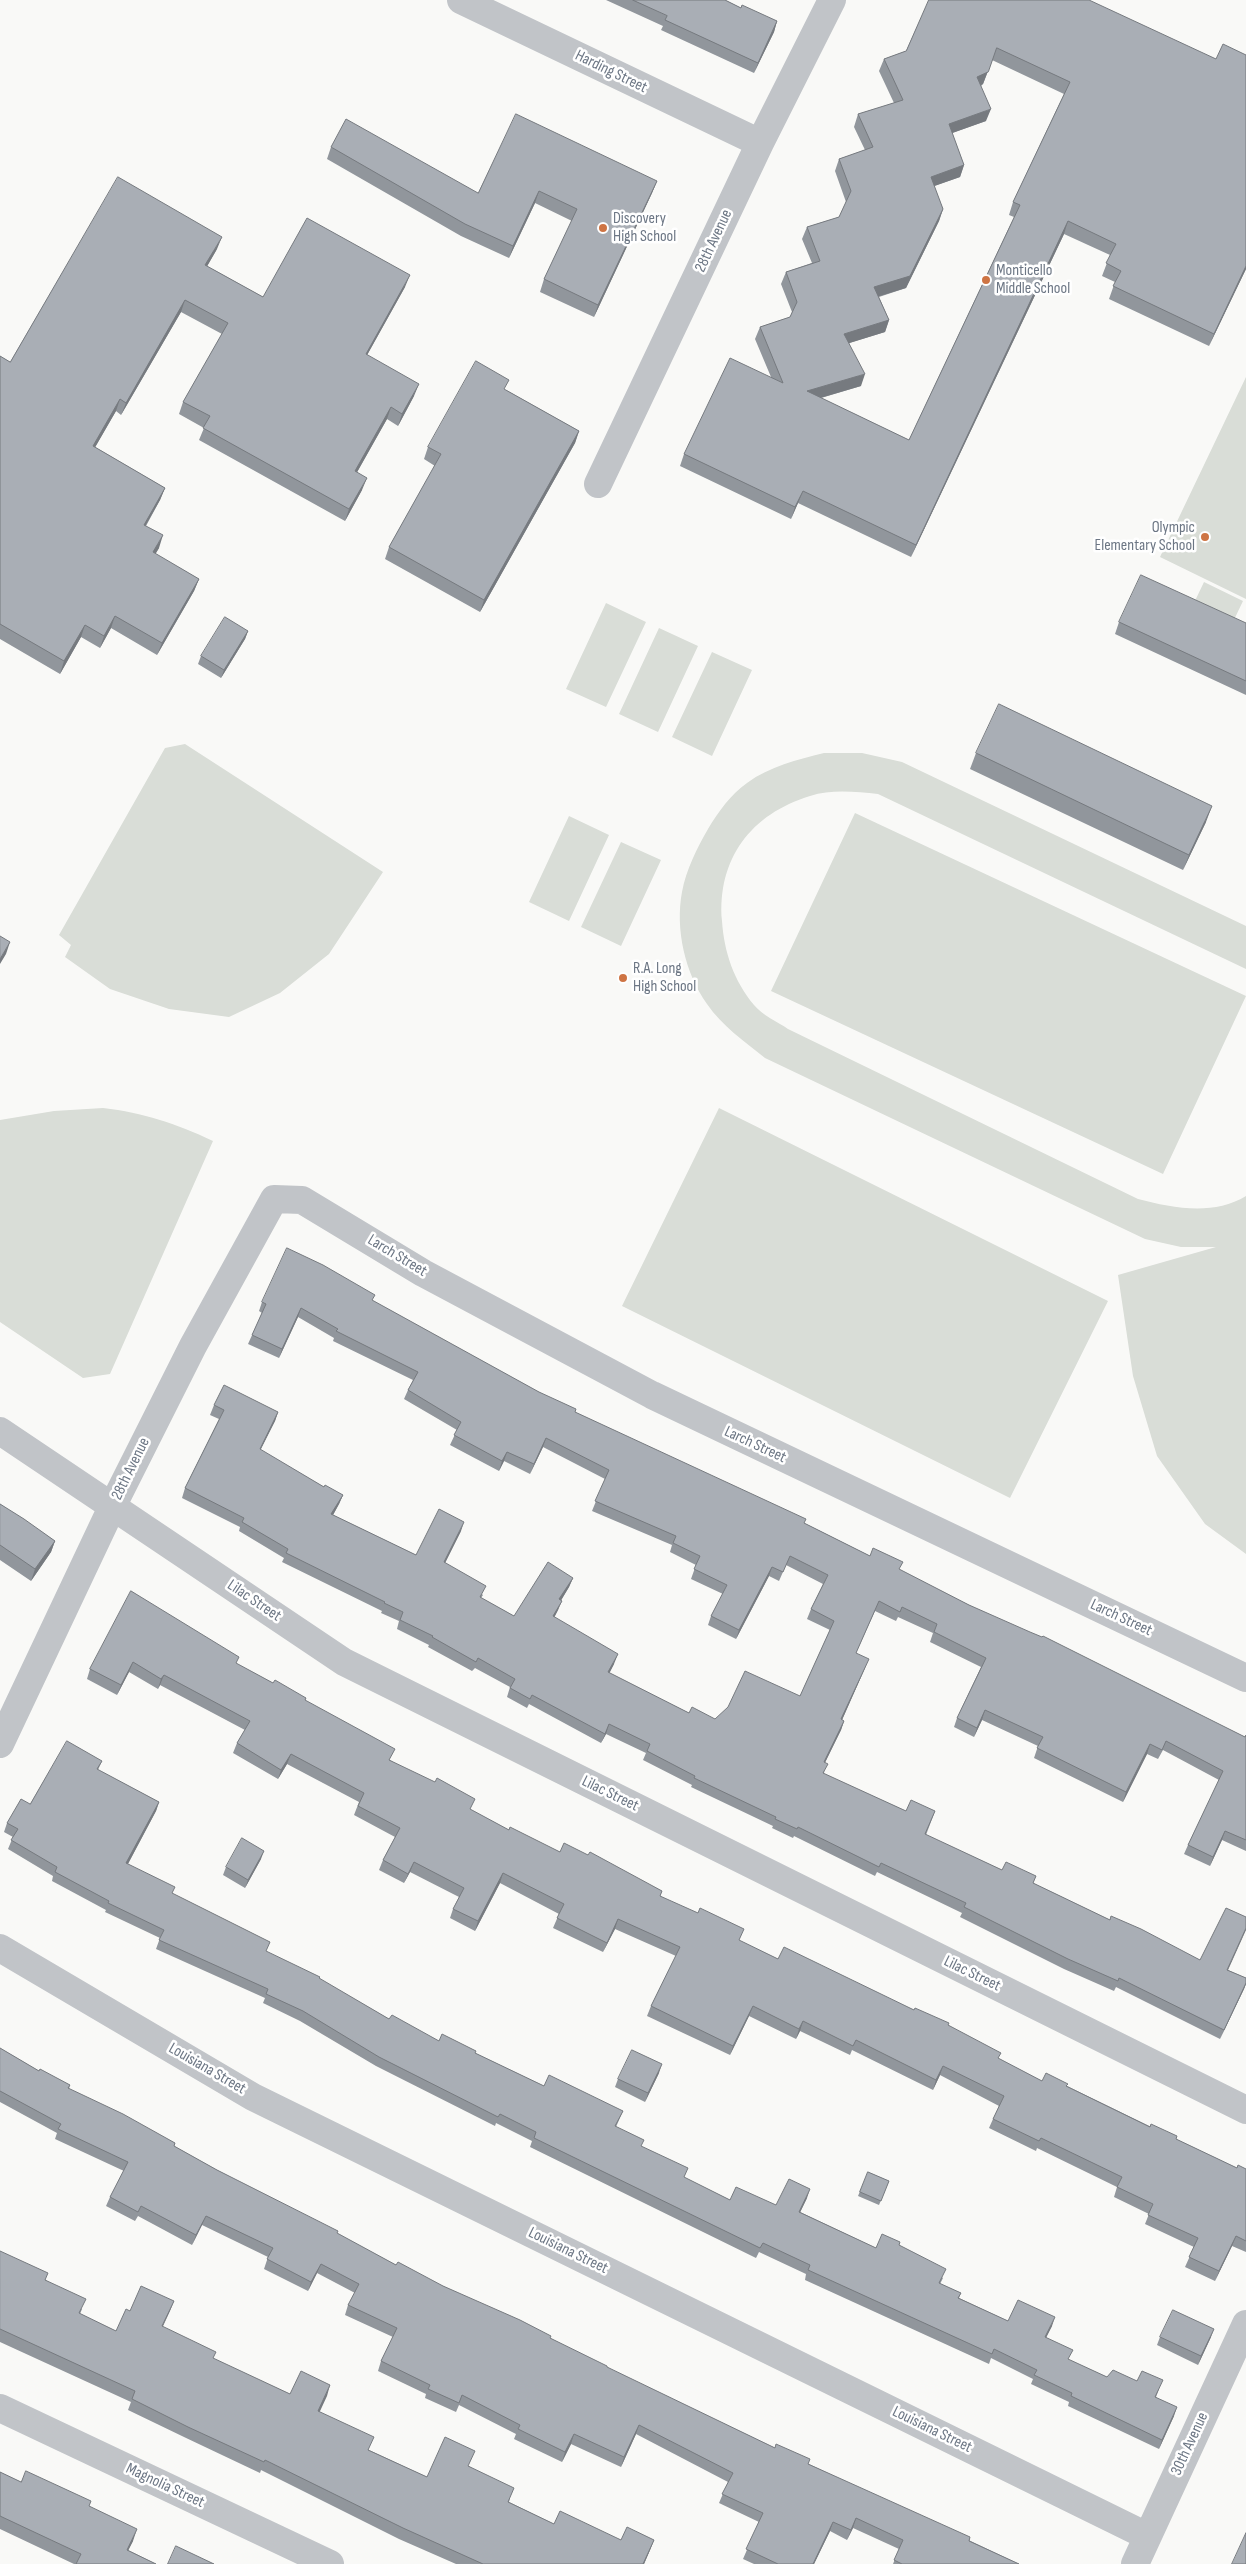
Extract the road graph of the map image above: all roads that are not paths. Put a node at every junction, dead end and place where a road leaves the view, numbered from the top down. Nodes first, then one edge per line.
1 (461, 0) edge
2 (832, 0) edge
3 (760, 143) junction
4 (598, 484) dead end
5 (274, 1198) joint
6 (0, 1431) edge
7 (113, 1505) junction
8 (1246, 1678) edge
9 (0, 1744) edge
10 (0, 1948) edge
11 (1246, 2110) edge
12 (1246, 2324) edge
13 (0, 2408) edge
14 (1147, 2536) junction
15 (330, 2564) edge
16 (1135, 2564) edge

1 - 3 street, Harding Street
2 - 3 street, 28th Avenue
3 - 4 street, 28th Avenue
5 - 7 street, 28th Avenue
5 - 8 street, Larch Street
6 - 7 street, Lilac Street
7 - 9 street, 28th Avenue
7 - 11 street, Lilac Street
10 - 14 street, Louisiana Street
12 - 14 street, 30th Avenue
13 - 15 street, Magnolia Street
14 - 16 street, 30th Avenue

